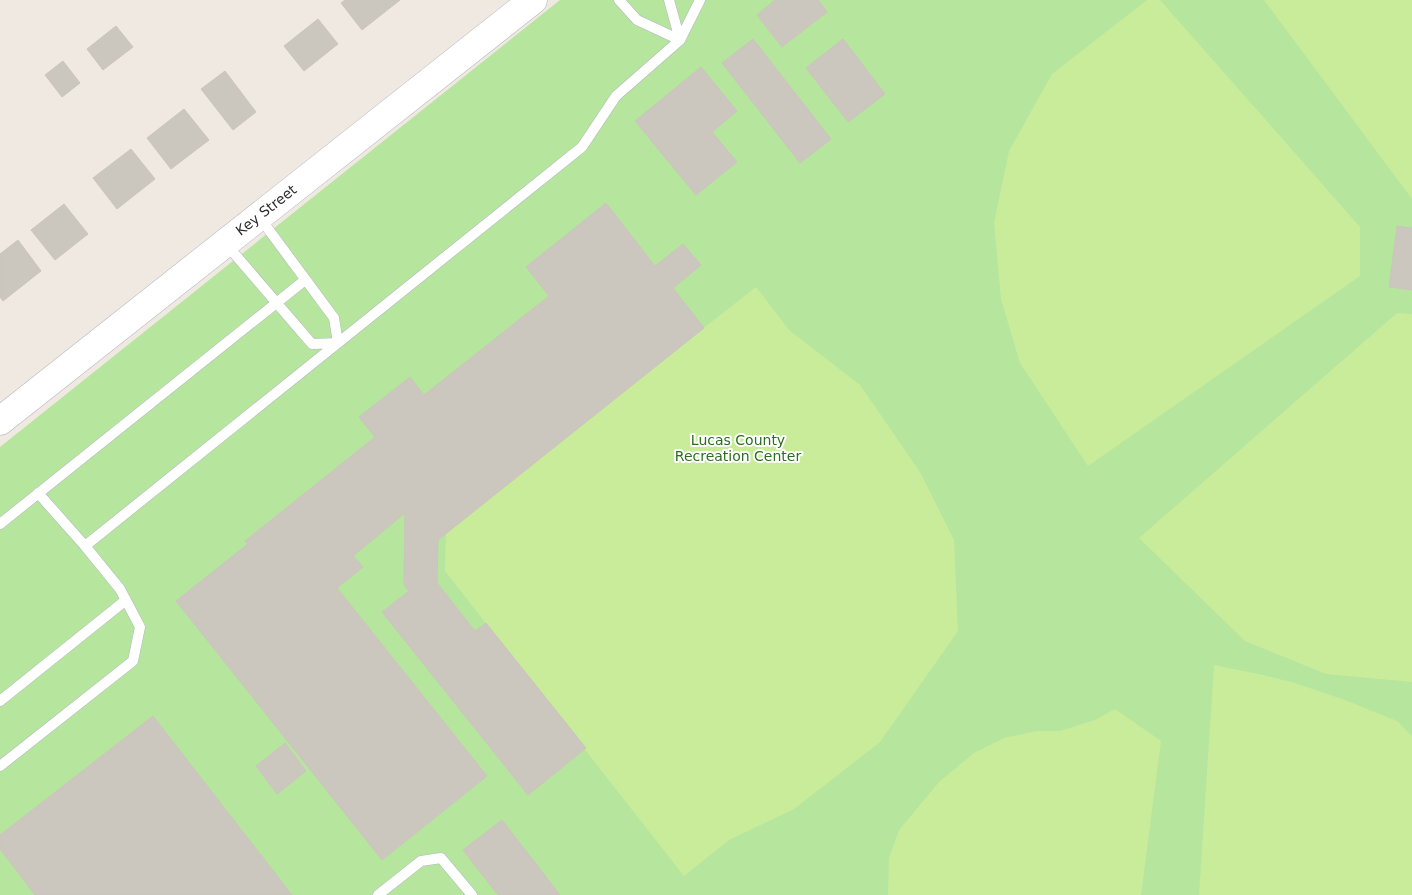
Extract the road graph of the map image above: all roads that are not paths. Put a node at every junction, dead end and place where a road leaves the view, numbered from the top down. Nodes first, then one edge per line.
1 (533, 0) edge
2 (619, 0) edge
3 (669, 0) edge
4 (700, 0) edge
5 (680, 40) junction
6 (259, 216) junction
7 (225, 243) junction
8 (305, 280) junction
9 (276, 302) junction
10 (338, 344) junction
11 (0, 421) edge
12 (38, 493) junction
13 (0, 524) edge
14 (85, 546) junction
15 (126, 600) junction
16 (0, 701) edge
17 (0, 766) edge
18 (378, 895) edge
19 (472, 895) edge

1 - 6 street, Key Street
2 - 5 lane
3 - 5 lane
4 - 5 lane
5 - 10 lane
6 - 7 street, Key Street
6 - 8 lane
7 - 9 lane
7 - 11 street, Key Street
8 - 9 lane
8 - 10 lane
9 - 10 lane
9 - 12 lane
10 - 14 lane
12 - 13 lane
12 - 14 lane
14 - 15 lane
15 - 16 lane
15 - 17 lane
18 - 19 lane

